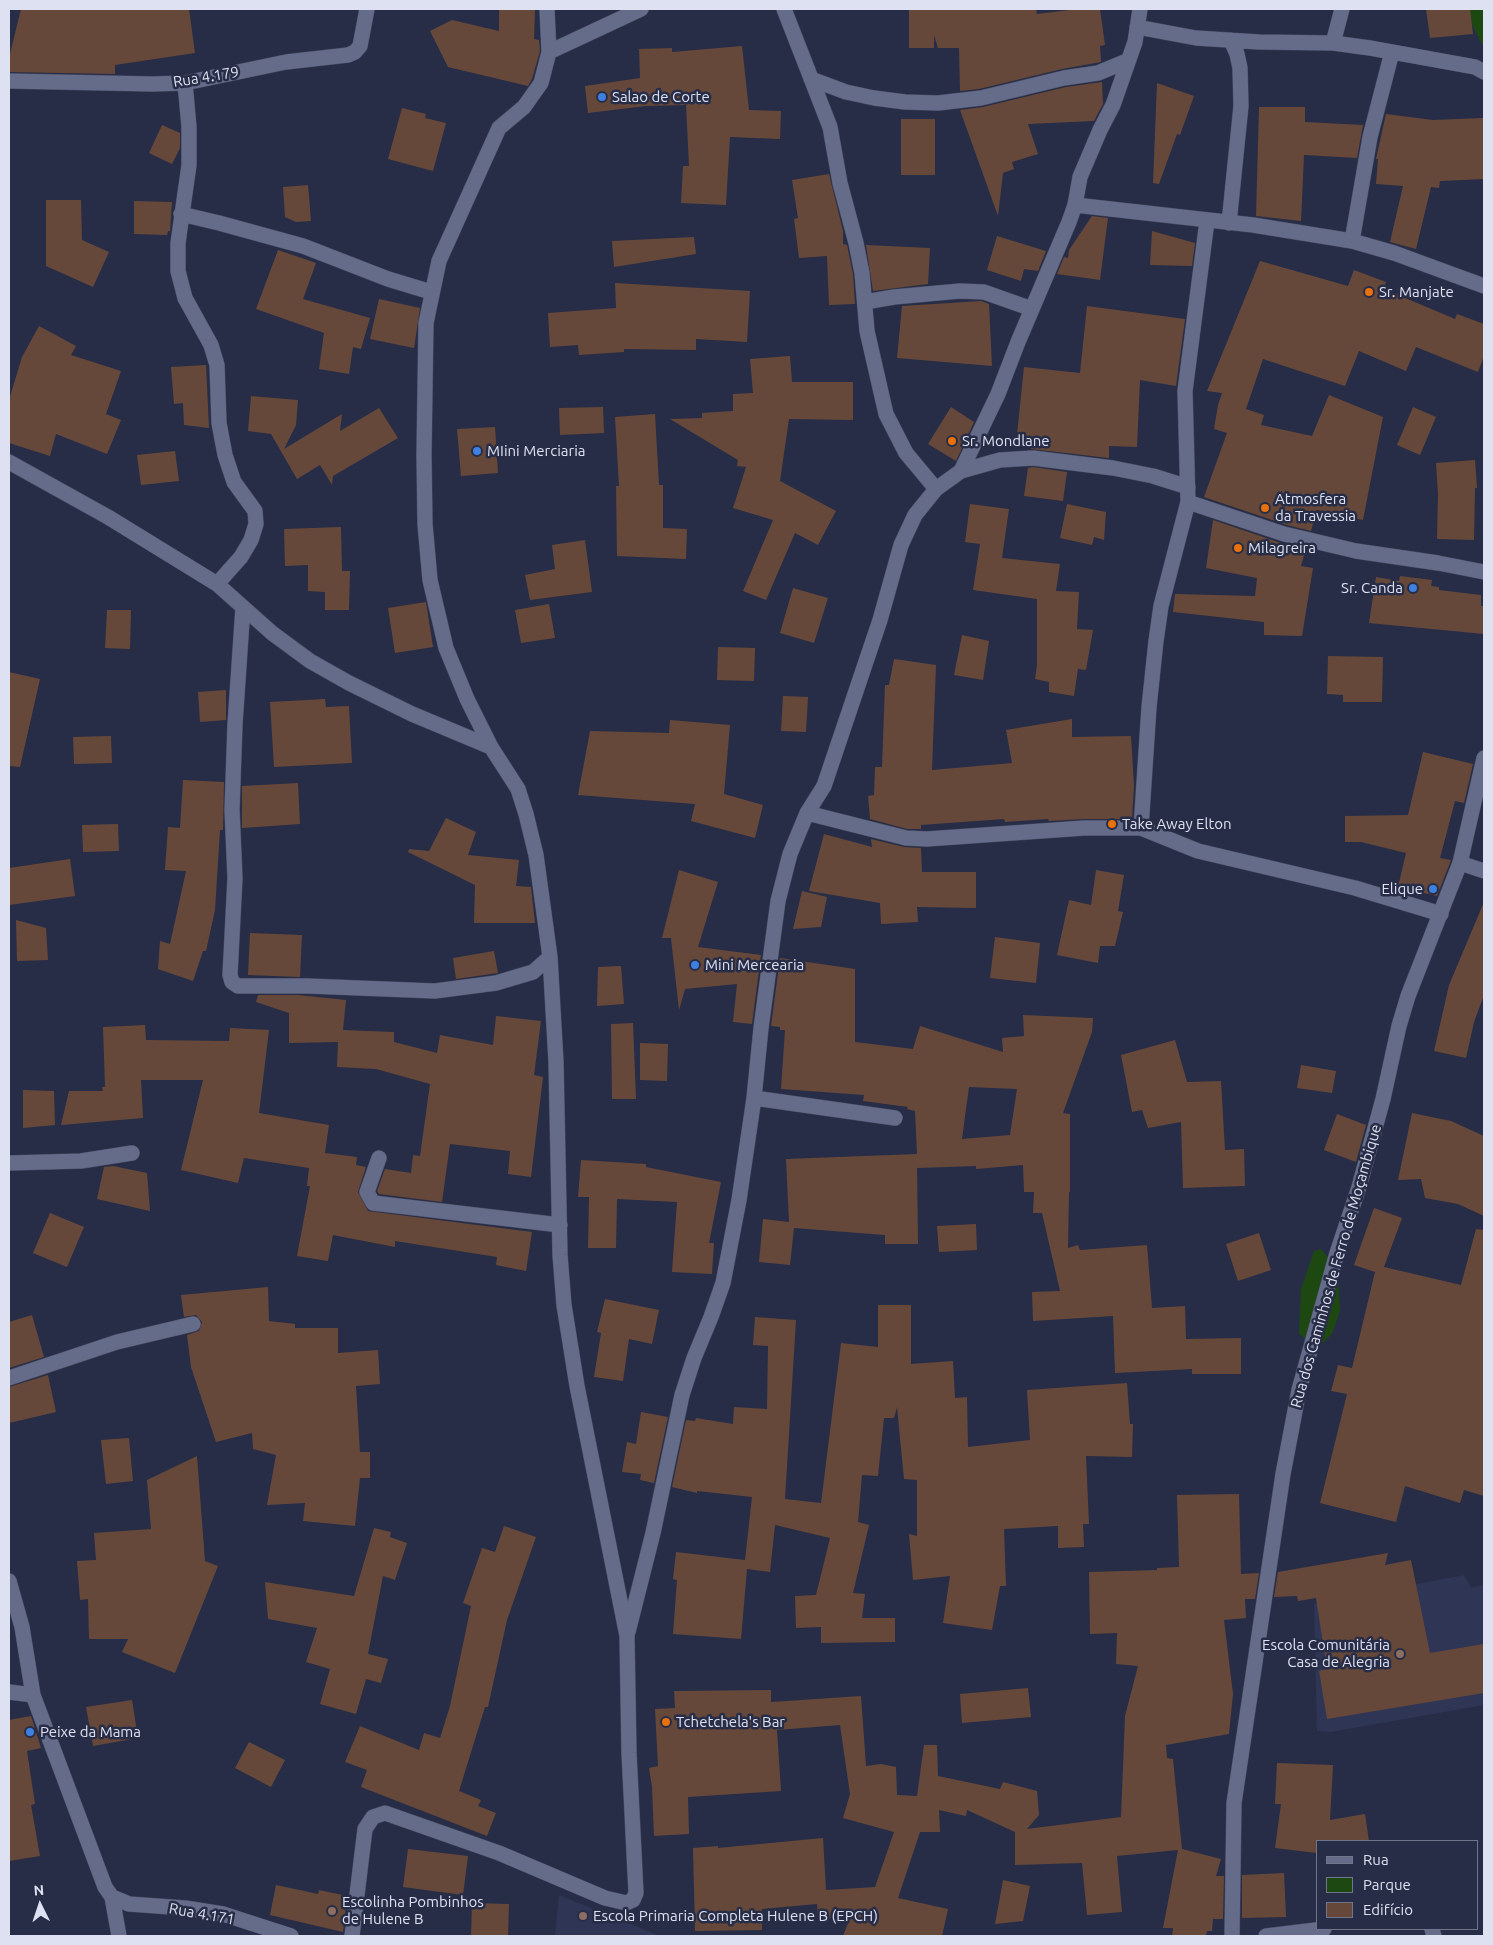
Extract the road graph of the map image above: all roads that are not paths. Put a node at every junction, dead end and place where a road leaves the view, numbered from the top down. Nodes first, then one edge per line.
1 (367, 9) edge
2 (547, 9) edge
3 (641, 9) edge
4 (784, 9) edge
5 (1140, 9) edge
6 (1342, 9) edge
7 (1138, 27) junction
8 (1231, 40) junction
9 (1334, 43) junction
10 (548, 52) junction
11 (1392, 52) junction
12 (1127, 61) junction
13 (1484, 72) edge
14 (811, 79) junction
15 (9, 81) edge
16 (185, 83) junction
17 (1075, 205) junction
18 (181, 214) junction
19 (1207, 221) junction
20 (1229, 223) junction
21 (1352, 241) junction
22 (1484, 286) edge
23 (431, 292) junction
24 (865, 302) junction
25 (1032, 309) junction
26 (9, 462) edge
27 (961, 471) junction
28 (936, 489) junction
29 (1188, 495) junction
30 (1484, 572) edge
31 (217, 584) junction
32 (243, 607) junction
33 (491, 747) junction
34 (1484, 758) edge
35 (807, 813) junction
36 (1140, 828) junction
37 (1460, 863) junction
38 (1484, 871) edge
39 (1441, 914) junction
40 (550, 957) junction
41 (754, 1098) junction
42 (895, 1118) dead end
43 (132, 1153) dead end
44 (379, 1158) dead end
45 (9, 1163) edge
46 (560, 1225) junction
47 (193, 1324) dead end
48 (9, 1378) edge
49 (9, 1581) edge
50 (627, 1636) junction
51 (9, 1692) edge
52 (33, 1695) junction
53 (112, 1897) junction
54 (1316, 1930) edge
55 (119, 1936) edge
56 (291, 1936) edge
57 (352, 1936) edge
58 (1232, 1936) edge
59 (1266, 1936) edge

1 - 16 street, Rua 4.179
2 - 10 street
3 - 10 street
4 - 14 street
5 - 7 street
6 - 9 street
7 - 8 street
7 - 12 street
8 - 9 street
8 - 20 street
9 - 11 street
10 - 23 street
11 - 13 street
11 - 21 street
12 - 14 street
12 - 17 street
14 - 24 street
15 - 16 street, Rua 4.179
16 - 18 street
17 - 19 street
17 - 25 street
18 - 23 street
18 - 31 street
19 - 20 street
19 - 29 street
20 - 21 street
21 - 22 street
23 - 33 street
24 - 25 street
24 - 28 street
25 - 27 street
26 - 31 street
27 - 28 street
27 - 29 street
28 - 35 street
29 - 30 street
29 - 36 street
31 - 32 street
32 - 33 street
32 - 40 street
33 - 40 street
34 - 37 street, Rua dos Caminhos de Ferro de Moçambique
35 - 36 street
35 - 41 street
36 - 39 street
37 - 38 street
37 - 39 street, Rua dos Caminhos de Ferro de Moçambique
39 - 58 street, Rua dos Caminhos de Ferro de Moçambique
40 - 46 street
41 - 42 street
41 - 50 street
43 - 45 street
44 - 46 street
46 - 50 street
47 - 48 street
49 - 52 street
50 - 57 street
51 - 52 street
52 - 53 street
53 - 55 street
53 - 56 street, Rua 4.171
54 - 59 street

